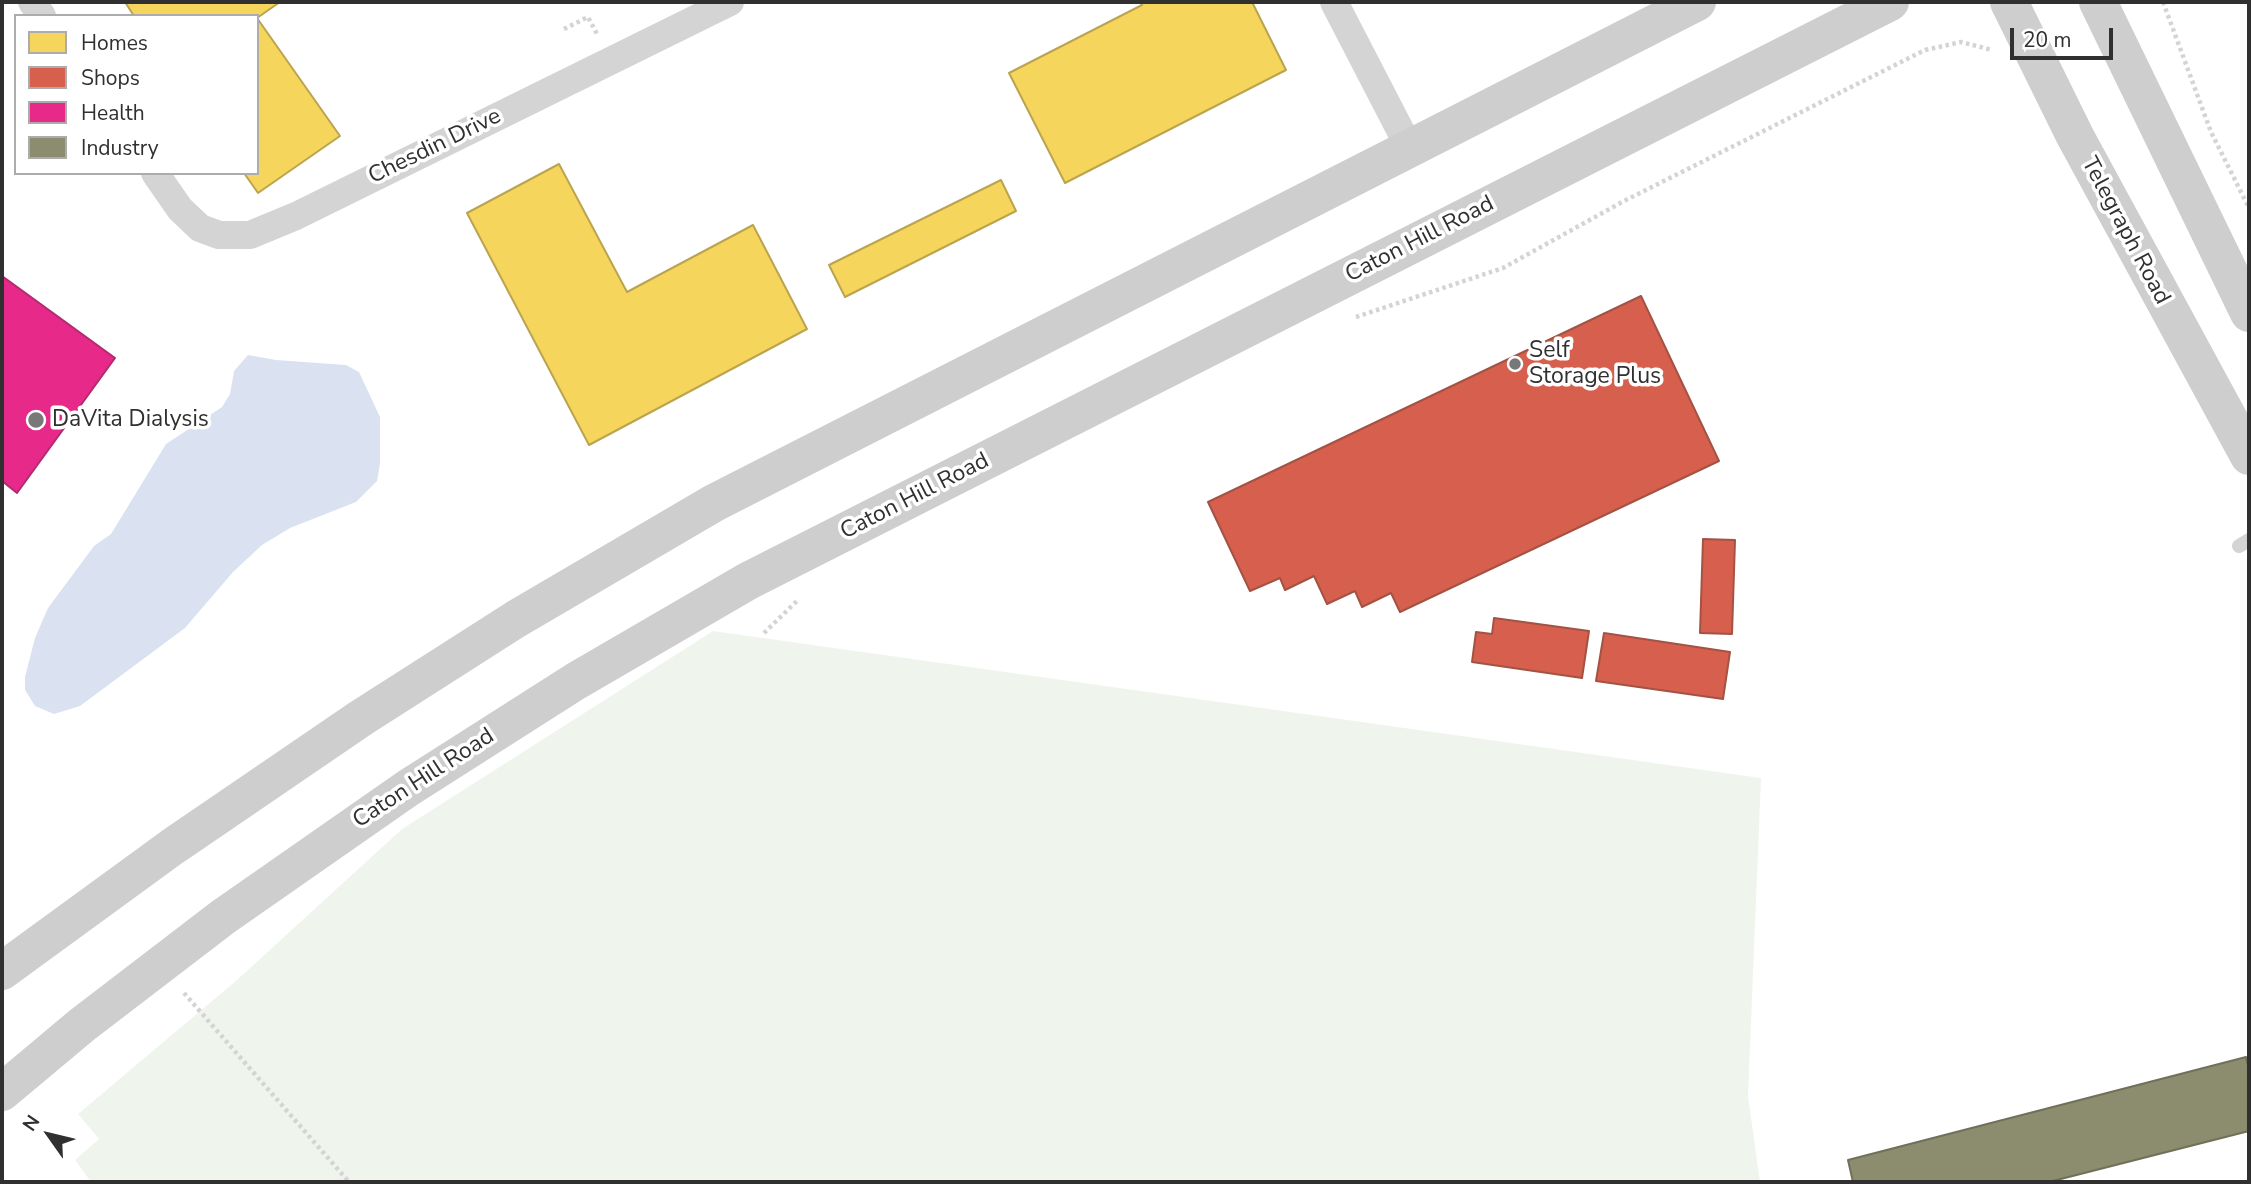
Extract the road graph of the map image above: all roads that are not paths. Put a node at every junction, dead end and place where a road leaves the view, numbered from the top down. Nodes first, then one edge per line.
1 (730, 2) edge
2 (1335, 2) edge
3 (1697, 2) edge
4 (1890, 2) edge
5 (2008, 2) edge
6 (2098, 2) edge
7 (1410, 149) junction
8 (156, 175) edge
9 (2249, 313) edge
10 (2249, 456) edge
11 (2, 971) edge
12 (2, 1091) edge

1 - 8 street, Chesdin Drive
2 - 7 street
3 - 7 main road
4 - 12 main road, Caton Hill Road
5 - 10 main road, Telegraph Road
6 - 9 main road
7 - 11 main road

